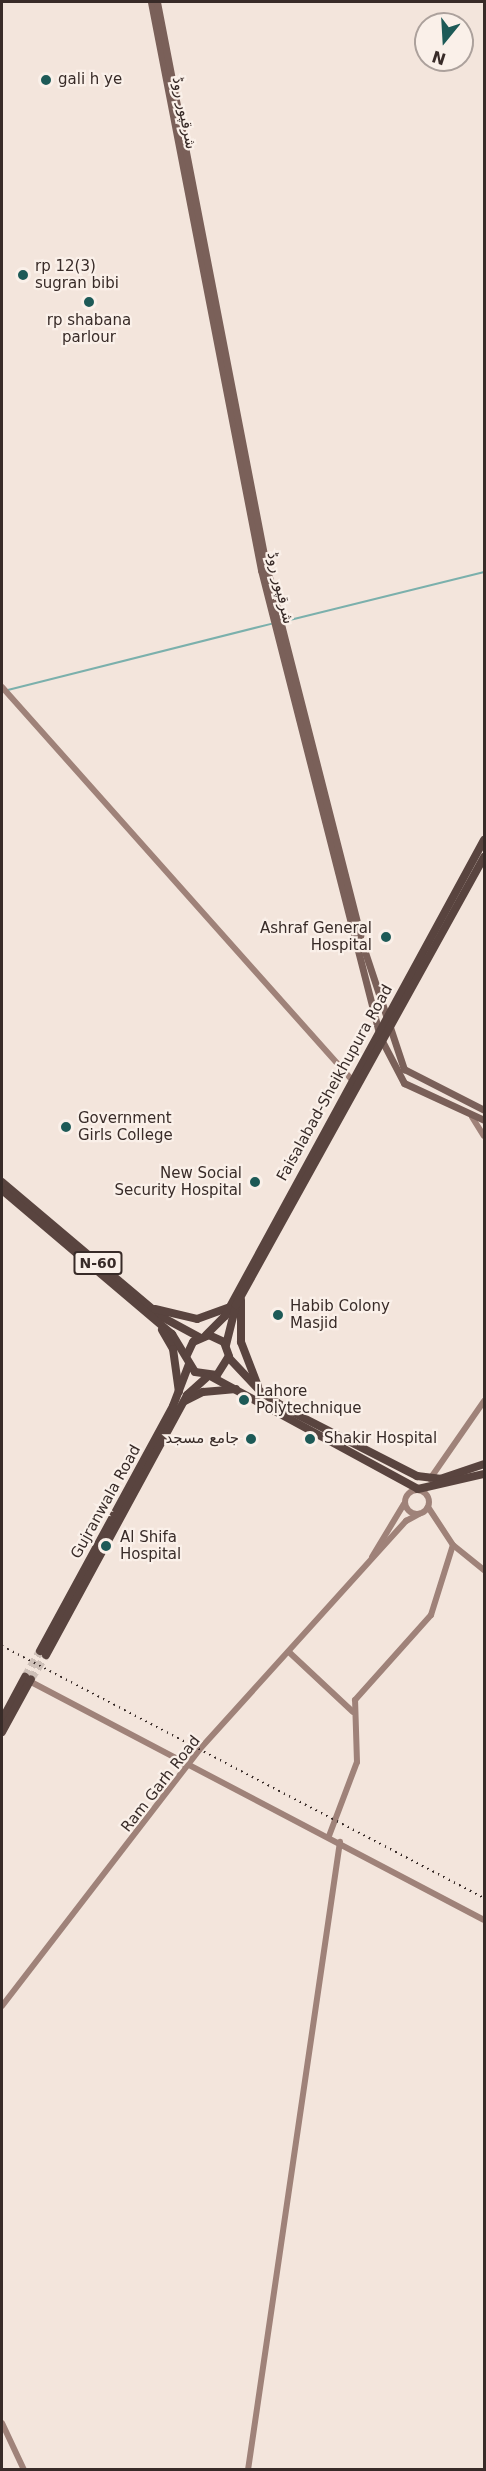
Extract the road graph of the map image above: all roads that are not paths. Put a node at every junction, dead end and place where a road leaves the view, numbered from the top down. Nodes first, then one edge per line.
1 (151, 2) edge
2 (157, 2) edge
3 (276, 621) junction
4 (280, 633) junction
5 (2, 687) edge
6 (484, 840) edge
7 (484, 857) edge
8 (388, 1018) junction
9 (392, 1029) junction
10 (379, 1030) junction
11 (384, 1043) junction
12 (352, 1080) junction
13 (407, 1080) junction
14 (484, 1110) edge
15 (472, 1117) junction
16 (484, 1120) edge
17 (484, 1136) edge
18 (2, 1182) edge
19 (2, 1190) edge
20 (241, 1295) junction
21 (228, 1308) junction
22 (149, 1310) junction
23 (203, 1336) junction
24 (226, 1345) junction
25 (229, 1358) junction
26 (188, 1360) junction
27 (209, 1377) junction
28 (238, 1389) junction
29 (261, 1392) junction
30 (180, 1394) junction
31 (484, 1401) edge
32 (183, 1402) junction
33 (484, 1464) edge
34 (484, 1474) edge
35 (448, 1476) junction
36 (432, 1480) junction
37 (445, 1487) junction
38 (418, 1489) junction
39 (434, 1489) junction
40 (404, 1504) junction
41 (428, 1507) junction
42 (419, 1514) junction
43 (453, 1545) junction
44 (372, 1558) junction
45 (484, 1570) edge
46 (290, 1653) junction
47 (30, 1680) junction
48 (353, 1713) junction
49 (2, 1720) edge
50 (2, 1732) edge
51 (192, 1763) junction
52 (329, 1836) junction
53 (340, 1842) junction
54 (484, 1920) edge
55 (2, 2006) edge
56 (2, 2423) edge
57 (24, 2469) edge
58 (248, 2469) edge

1 - 3 main road, شرقپور روڈ
2 - 3 main road, شرقپور روڈ
3 - 4 main road, شرقپور روڈ
4 - 8 main road, شرقپور روڈ
4 - 10 main road, شرقپور روڈ
5 - 12 main road
6 - 8 highway, Faisalabad-Sheikhupura Road
7 - 9 highway, Faisalabad-Sheikhupura Road
8 - 9 main road, شرقپور روڈ
8 - 10 highway, Faisalabad-Sheikhupura Road
9 - 11 highway, Faisalabad-Sheikhupura Road
9 - 13 main road, شرقپور روڈ
10 - 11 main road, شرقپور روڈ
10 - 12 highway, Faisalabad-Sheikhupura Road
11 - 13 main road, شرقپور روڈ
11 - 20 highway, Faisalabad-Sheikhupura Road
12 - 21 highway, Faisalabad-Sheikhupura Road
13 - 14 main road
13 - 15 main road
15 - 16 main road
15 - 17 main road
18 - 22 highway, N-60
19 - 22 highway, N-60
20 - 24 highway, Faisalabad-Sheikhupura Road
20 - 29 highway
21 - 22 highway
21 - 23 highway, Faisalabad-Sheikhupura Road
22 - 23 highway, N-60
22 - 26 highway, N-60
22 - 30 highway
23 - 24 highway
23 - 26 highway, Faisalabad-Sheikhupura Road
24 - 25 highway
25 - 27 highway, Gujranwala Road
25 - 29 highway
26 - 27 highway
26 - 30 highway, Gujranwala Road
27 - 28 highway
27 - 32 highway, Gujranwala Road
28 - 32 highway
28 - 38 highway
29 - 36 highway
30 - 32 highway, Gujranwala Road
31 - 36 main road
33 - 35 highway
34 - 37 highway
35 - 36 highway
35 - 37 highway
36 - 39 highway
37 - 39 highway
38 - 39 highway
38 - 40 main road
38 - 41 main road
40 - 42 main road
40 - 44 main road, Ram Garh Road
41 - 42 main road
41 - 43 main road
42 - 44 main road, Ram Garh Road
43 - 45 main road
43 - 48 main road
44 - 46 main road, Ram Garh Road
46 - 48 main road
46 - 51 main road, Ram Garh Road
47 - 49 highway
47 - 50 highway
47 - 51 main road
48 - 52 main road
51 - 52 main road
51 - 55 main road, Ram Garh Road
52 - 53 main road
53 - 54 main road
53 - 58 main road
56 - 57 main road

